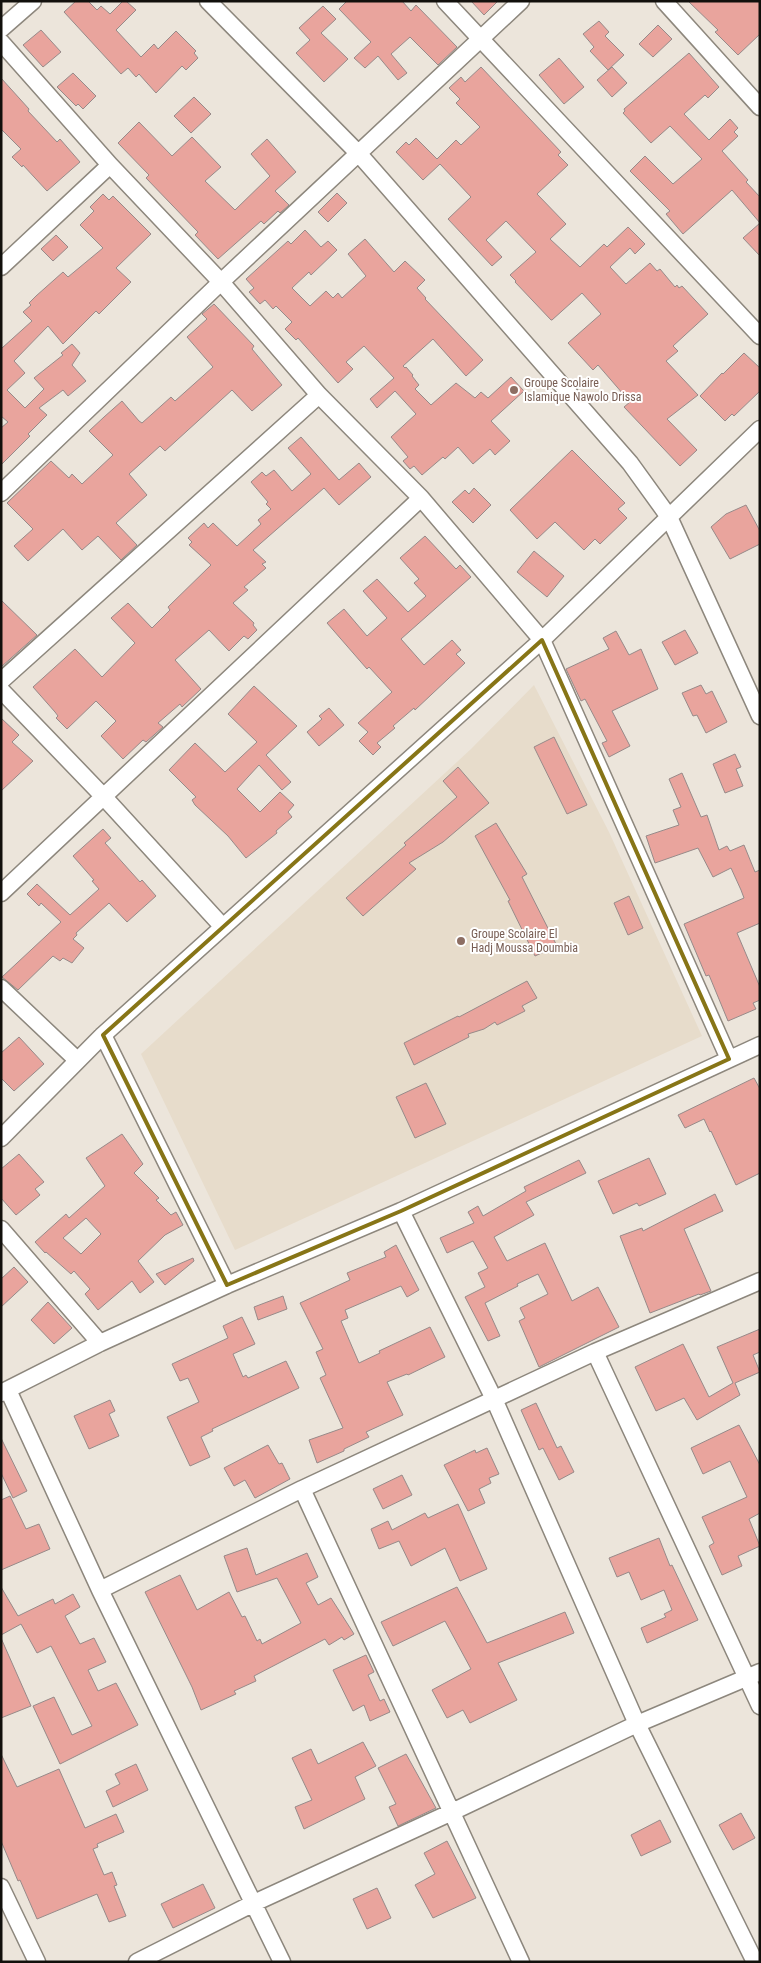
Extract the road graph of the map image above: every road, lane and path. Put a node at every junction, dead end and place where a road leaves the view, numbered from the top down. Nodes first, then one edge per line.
1 (33, 1) edge
2 (208, 1) edge
3 (445, 1) edge
4 (522, 1) edge
5 (664, 1) edge
6 (1, 29) edge
7 (481, 40) junction
8 (1, 42) edge
9 (760, 107) edge
10 (359, 154) junction
11 (110, 165) junction
12 (1, 267) edge
13 (221, 282) junction
14 (760, 336) edge
15 (319, 395) junction
16 (760, 429) edge
17 (1, 493) edge
18 (421, 498) junction
19 (669, 517) junction
20 (542, 640) junction
21 (1, 681) edge
22 (1, 690) edge
23 (760, 716) edge
24 (103, 796) junction
25 (1, 893) edge
26 (223, 927) junction
27 (1, 988) edge
28 (103, 1034) junction
29 (760, 1045) edge
30 (729, 1059) junction
31 (76, 1060) junction
32 (1, 1138) edge
33 (401, 1211) junction
34 (1, 1230) edge
35 (760, 1281) edge
36 (227, 1285) junction
37 (100, 1343) junction
38 (595, 1352) junction
39 (5, 1391) edge
40 (494, 1399) junction
41 (302, 1489) junction
42 (100, 1590) junction
43 (753, 1675) edge
44 (760, 1706) edge
45 (637, 1724) junction
46 (452, 1812) junction
47 (1, 1887) edge
48 (254, 1904) junction
49 (37, 1962) edge
50 (137, 1962) edge
51 (282, 1962) edge
52 (521, 1962) edge
53 (755, 1962) edge

1 - 6 street
2 - 10 street
3 - 7 street
4 - 7 street
5 - 9 street
7 - 10 street
7 - 14 street
8 - 11 street
10 - 13 street
10 - 19 street
11 - 12 street
11 - 13 street
13 - 15 street
13 - 17 street
15 - 18 street
15 - 21 street
16 - 19 street
18 - 20 street
18 - 24 street
19 - 20 street
19 - 23 street
20 - 26 street
20 - 30 street
22 - 24 street
24 - 25 street
24 - 26 street
26 - 28 street
27 - 31 street
28 - 31 street
28 - 36 street
29 - 30 street
30 - 33 street
31 - 32 street
33 - 36 street
33 - 40 street
34 - 37 street
35 - 38 street
36 - 37 street
37 - 39 street
38 - 40 street
38 - 43 street
39 - 42 street
40 - 41 street
40 - 45 street
41 - 42 street
41 - 46 street
42 - 48 street
43 - 44 street
43 - 45 street
45 - 46 street
45 - 53 street
46 - 48 street
46 - 52 street
47 - 49 street
48 - 50 street
48 - 51 street

